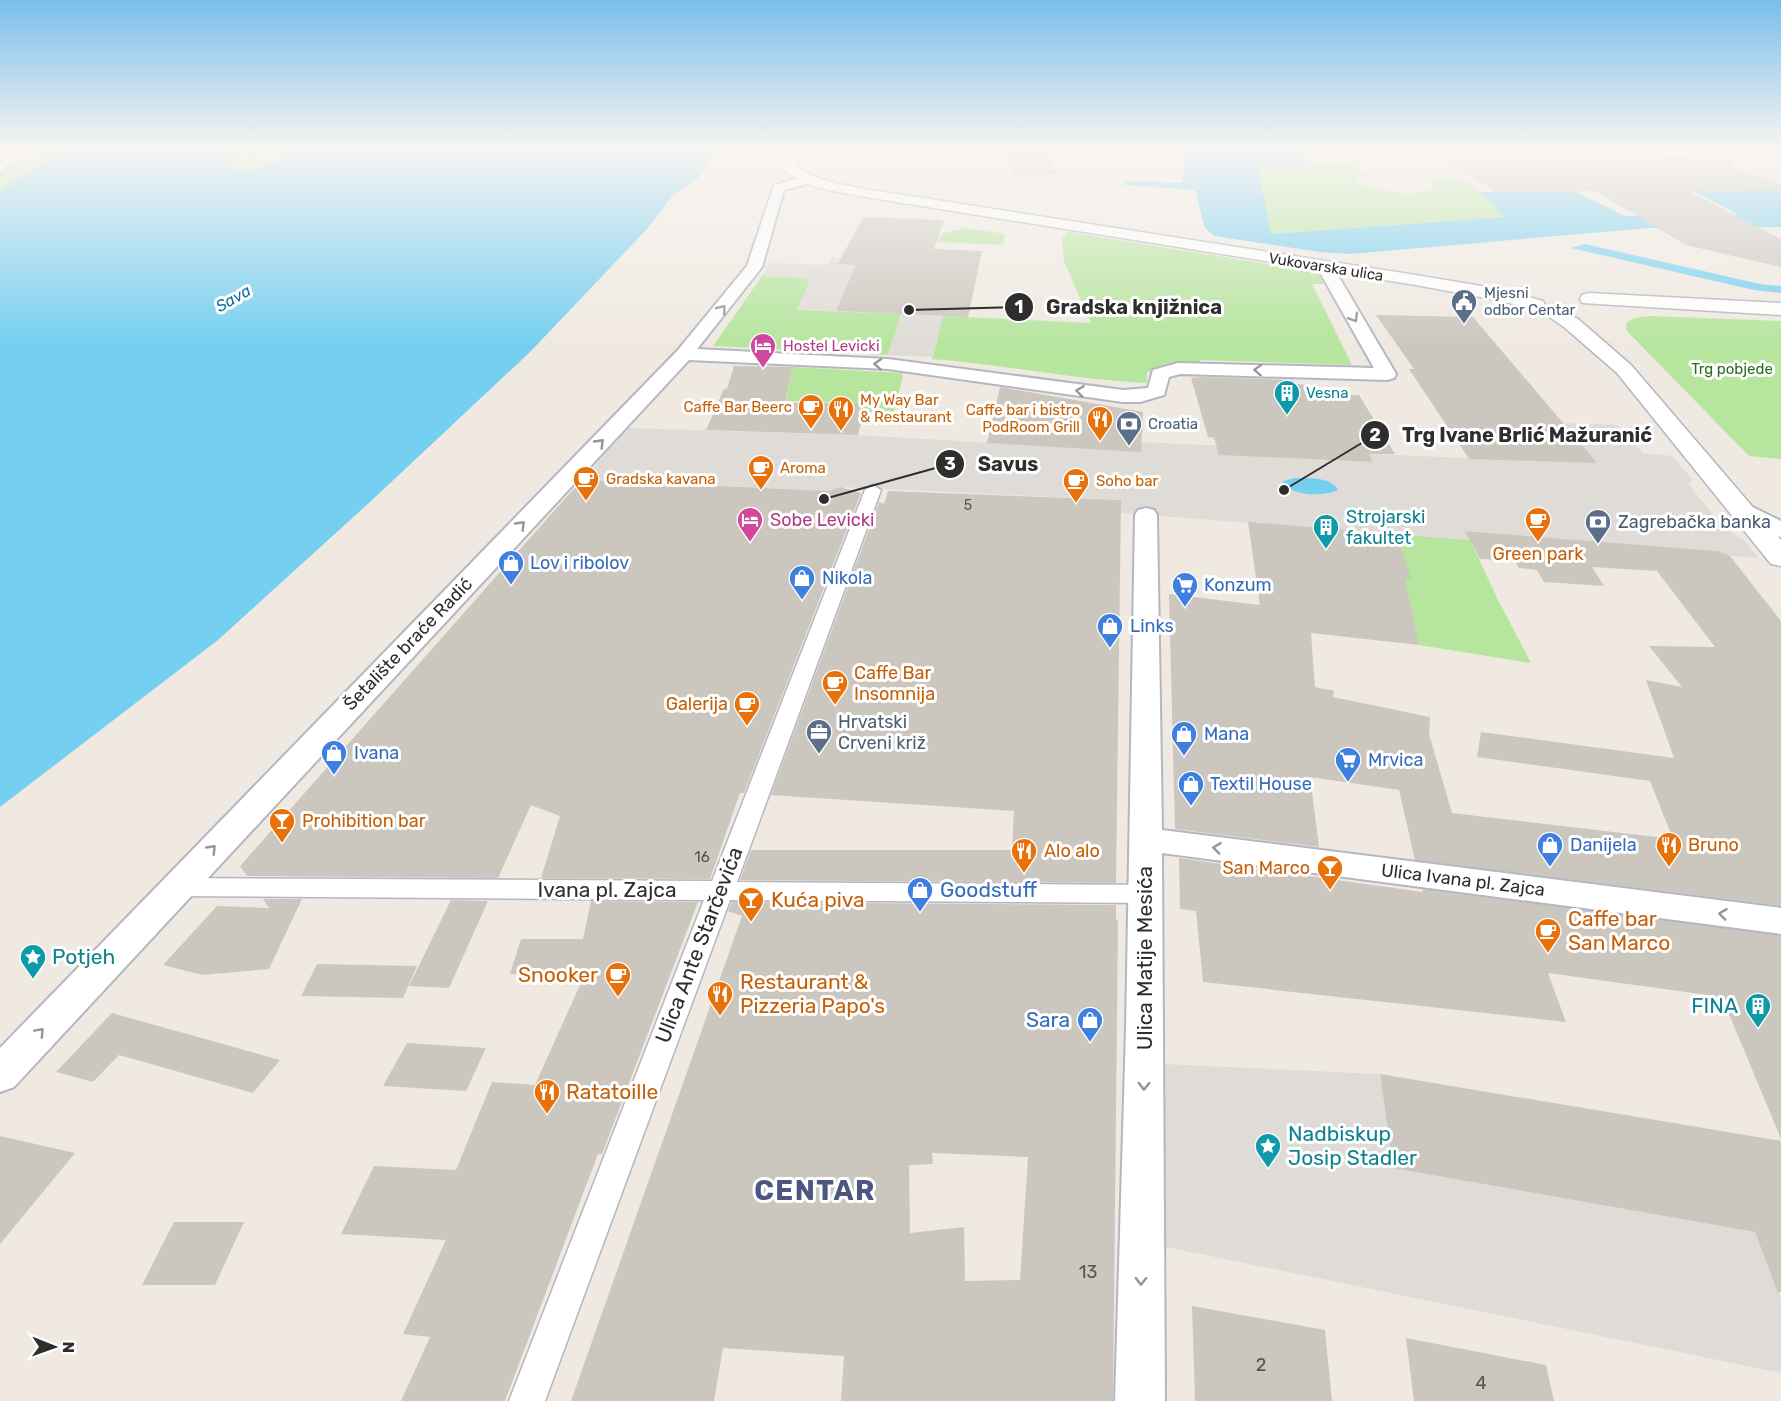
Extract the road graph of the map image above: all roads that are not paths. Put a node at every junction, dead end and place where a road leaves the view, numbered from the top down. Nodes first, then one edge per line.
1 (770, 214) edge
2 (995, 214) edge
3 (1325, 267) junction
4 (1552, 300) junction
5 (1596, 309) junction
6 (1781, 309) edge
7 (1781, 315) edge
8 (684, 354) junction
9 (1624, 369) junction
10 (873, 490) dead end
11 (1740, 508) junction
12 (1146, 515) dead end
13 (1781, 530) edge
14 (1781, 558) edge
15 (1145, 838) junction
16 (176, 887) junction
17 (720, 891) junction
18 (1145, 894) junction
19 (1781, 921) edge
20 (0, 1075) edge
21 (527, 1401) edge
22 (1140, 1401) edge

8 -> 1 street, Šetalište braće Radić
2 - 3 main road, Vukovarska ulica
3 - 4 main road, Vukovarska ulica
3 -> 8 street
4 - 5 main road
4 - 9 main road
5 - 6 main road
5 - 7 main road
5 - 9 main road
16 -> 8 street, Šetalište braće Radić
9 - 11 main road
10 - 17 street, Ulica Ante Starčevića
11 - 13 street
11 - 14 main road
12 - 15 street, Ulica Matije Mesića
15 - 18 street, Ulica Matije Mesića
19 -> 15 street, Ulica Ivana pl. Zajca
16 - 17 street, Ivana pl. Zajca
20 -> 16 street, Šetalište braće Radić
17 - 18 street, Ivana pl. Zajca
17 - 21 street, Ulica Ante Starčevića
18 -> 22 street, Ulica Matije Mesića

